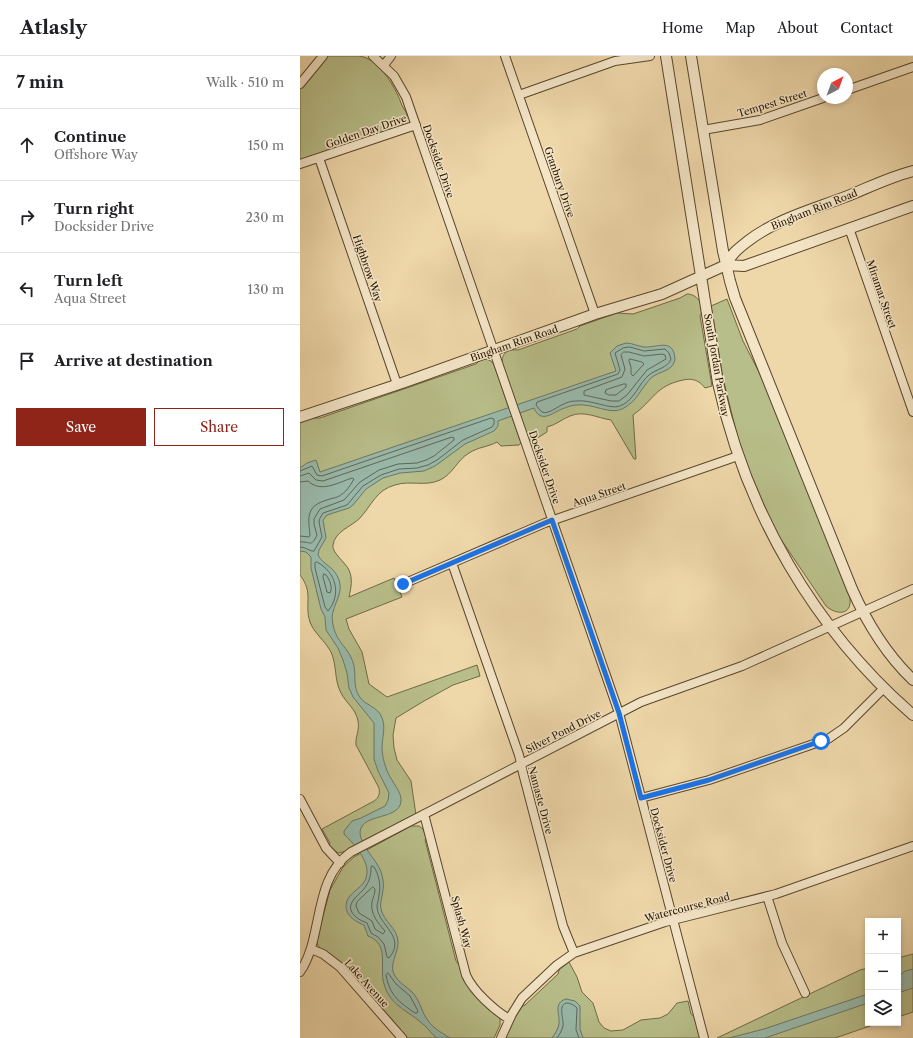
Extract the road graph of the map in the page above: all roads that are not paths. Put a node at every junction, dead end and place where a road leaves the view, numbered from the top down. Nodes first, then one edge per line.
1 (323, 56) edge
2 (374, 56) edge
3 (391, 56) edge
4 (505, 56) edge
5 (650, 56) edge
6 (666, 56) edge
7 (691, 56) edge
8 (384, 65) junction
9 (913, 67) edge
10 (300, 84) edge
11 (853, 88) edge
12 (519, 95) junction
13 (817, 100) edge
14 (416, 125) junction
15 (703, 130) junction
16 (319, 158) junction
17 (300, 164) edge
18 (913, 170) edge
19 (913, 206) edge
20 (849, 228) junction
21 (726, 265) junction
22 (701, 277) junction
23 (595, 314) junction
24 (494, 350) junction
25 (397, 384) junction
26 (913, 412) edge
27 (300, 417) edge
28 (738, 456) junction
29 (552, 520) junction
30 (452, 563) junction
31 (403, 584) dead end
32 (913, 589) edge
33 (862, 612) junction
34 (830, 626) junction
35 (913, 680) edge
36 (884, 688) junction
37 (619, 713) junction
38 (913, 715) edge
39 (521, 764) junction
40 (641, 798) junction
41 (300, 799) edge
42 (424, 814) junction
43 (913, 846) edge
44 (340, 863) junction
45 (767, 896) junction
46 (673, 920) junction
47 (311, 949) junction
48 (574, 953) junction
49 (300, 972) edge
50 (805, 993) dead end
51 (509, 1019) junction
52 (399, 1035) edge
53 (390, 1038) edge
54 (501, 1038) edge
55 (704, 1038) edge

1 - 10 street
2 - 8 street, Docksider Drive
3 - 8 street
4 - 12 street, Granbury Drive
5 - 12 street
6 - 22 street, South Jordan Parkway
7 - 15 street
8 - 14 street, Docksider Drive
9 - 11 street
12 - 23 street, Granbury Drive
13 - 15 street, Tempest Street
14 - 16 street, Golden Day Drive
14 - 24 street, Docksider Drive
15 - 21 street
16 - 17 street, Golden Day Drive
16 - 25 street, Highbrow Way
18 - 21 street, Bingham Rim Road
19 - 20 street, Bingham Rim Road
20 - 21 street, Bingham Rim Road
20 - 26 street, Miramar Street
21 - 22 street, Bingham Rim Road
21 - 33 street
22 - 23 street, Bingham Rim Road
22 - 28 street, South Jordan Parkway
23 - 24 street, Bingham Rim Road
24 - 25 street, Bingham Rim Road
24 - 29 street, Docksider Drive
25 - 27 street, Bingham Rim Road
28 - 29 street, Aqua Street
28 - 34 street, South Jordan Parkway
29 - 30 street, Aqua Street
29 - 37 street, Docksider Drive
30 - 31 street, Aqua Street
30 - 39 street, Namaste Drive
32 - 33 street, Silver Pond Drive
33 - 34 street, Silver Pond Drive
33 - 35 street
34 - 36 street, South Jordan Parkway
34 - 37 street, Silver Pond Drive
36 - 38 street, South Jordan Parkway
36 - 40 street
37 - 39 street, Silver Pond Drive
37 - 40 street, Docksider Drive
39 - 42 street, Silver Pond Drive
39 - 48 street, Namaste Drive
40 - 46 street, Docksider Drive
41 - 44 street
42 - 44 street, Silver Pond Drive
42 - 51 street, Splash Way
43 - 45 street, Watercourse Road
44 - 47 street, Silver Pond Drive
45 - 46 street, Watercourse Road
45 - 50 street
46 - 48 street, Watercourse Road
46 - 55 street, Docksider Drive
47 - 49 street, Silver Pond Drive
47 - 52 street, Lake Avenue
48 - 51 street, Watercourse Road
51 - 54 street, Watercourse Road
52 - 53 street

